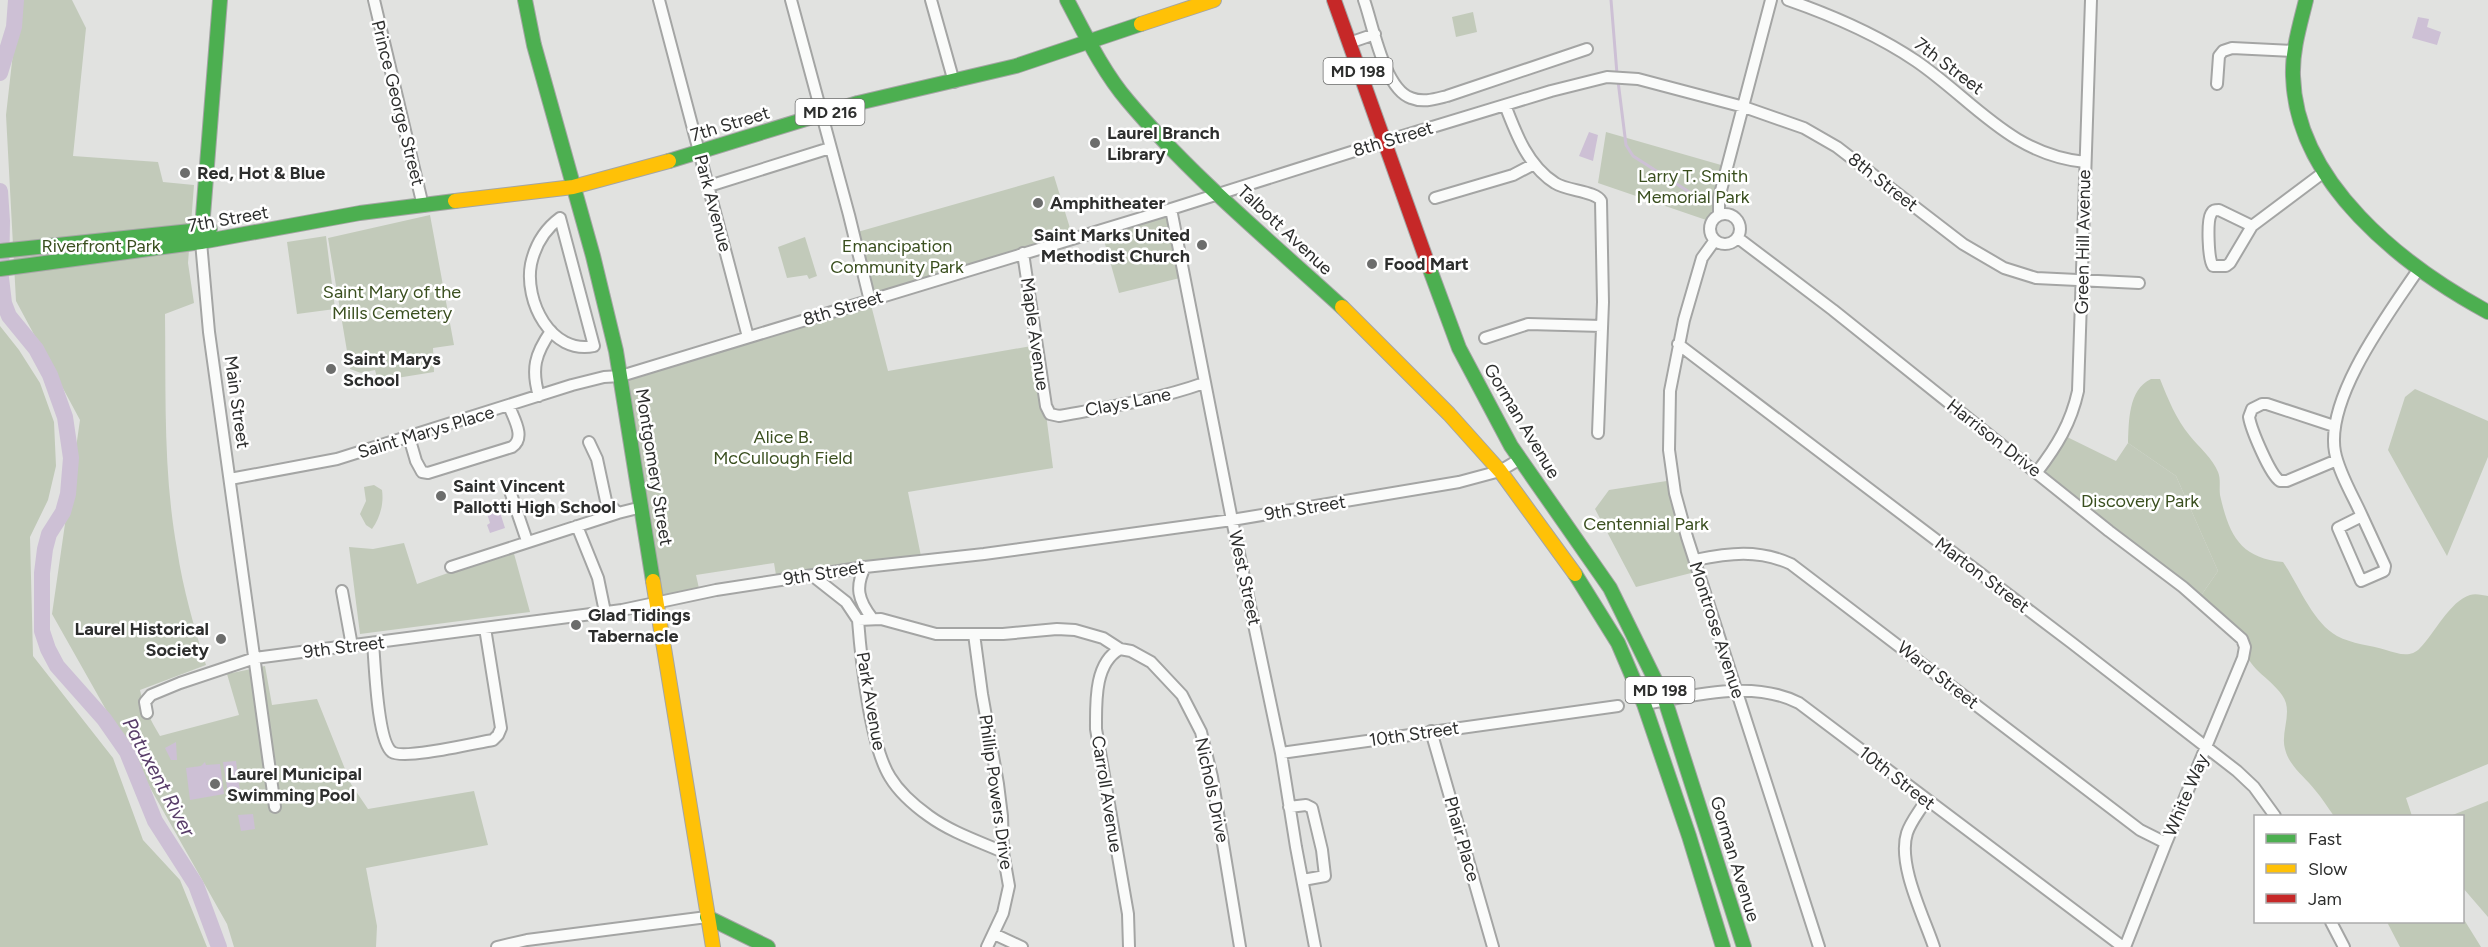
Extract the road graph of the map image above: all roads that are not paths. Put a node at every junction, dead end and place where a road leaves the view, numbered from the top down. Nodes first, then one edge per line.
1 (220, 0) edge
2 (374, 0) edge
3 (525, 0) edge
4 (659, 0) edge
5 (791, 0) edge
6 (931, 0) edge
7 (1067, 0) edge
8 (1214, 0) edge
9 (1334, 0) edge
10 (1364, 0) edge
11 (1771, 0) edge
12 (1788, 0) edge
13 (2091, 0) edge
14 (2306, 0) edge
15 (1190, 3) edge
16 (1375, 34) junction
17 (1089, 42) junction
18 (1349, 43) junction
19 (1587, 49) dead end
20 (2294, 51) junction
21 (954, 82) junction
22 (2217, 84) dead end
23 (1505, 105) junction
24 (1744, 107) junction
25 (821, 115) junction
26 (1383, 142) junction
27 (830, 148) junction
28 (700, 152) junction
29 (2085, 162) junction
30 (1534, 164) junction
31 (2325, 172) junction
32 (709, 186) junction
33 (573, 187) junction
34 (1218, 193) junction
35 (1435, 198) dead end
36 (423, 206) junction
37 (1171, 209) junction
38 (1719, 215) junction
39 (2252, 226) junction
40 (201, 236) junction
41 (1738, 238) junction
42 (1715, 240) junction
43 (1, 251) edge
44 (1023, 253) junction
45 (1, 269) edge
46 (2418, 270) junction
47 (2083, 281) junction
48 (2139, 283) dead end
49 (870, 301) junction
50 (2488, 312) edge
51 (1602, 326) junction
52 (551, 331) junction
53 (748, 337) junction
54 (1485, 338) dead end
55 (1678, 344) junction
56 (621, 376) junction
57 (1204, 383) junction
58 (539, 396) junction
59 (509, 406) junction
60 (1050, 414) joint
61 (2334, 426) junction
62 (1598, 433) dead end
63 (409, 437) junction
64 (589, 442) dead end
65 (1520, 459) junction
66 (2337, 460) junction
67 (1500, 471) junction
68 (2037, 472) junction
69 (230, 479) junction
70 (510, 491) dead end
71 (642, 507) junction
72 (618, 513) junction
73 (2362, 516) junction
74 (1232, 520) junction
75 (577, 525) junction
76 (527, 541) junction
77 (1695, 560) junction
78 (451, 567) dead end
79 (865, 567) junction
80 (813, 576) junction
81 (342, 591) dead end
82 (657, 603) junction
83 (605, 612) junction
84 (872, 618) junction
85 (858, 620) junction
86 (485, 628) junction
87 (974, 634) junction
88 (373, 643) junction
89 (2244, 644) joint
90 (352, 646) junction
91 (1120, 649) junction
92 (255, 658) junction
93 (1737, 692) junction
94 (1665, 700) junction
95 (1644, 704) junction
96 (1618, 706) dead end
97 (147, 713) dead end
98 (1431, 731) junction
99 (2206, 747) junction
100 (1281, 753) junction
101 (1926, 800) junction
102 (275, 807) dead end
103 (1289, 807) junction
104 (2274, 815) edge
105 (2166, 843) junction
106 (1004, 852) junction
107 (1303, 880) junction
108 (707, 917) junction
109 (2332, 923) edge
110 (994, 934) junction
111 (496, 947) edge
112 (713, 947) edge
113 (768, 947) edge
114 (987, 947) edge
115 (1022, 947) edge
116 (1129, 947) edge
117 (1240, 947) edge
118 (1315, 947) edge
119 (1493, 947) edge
120 (1723, 947) edge
121 (1744, 947) edge
122 (1819, 947) edge
123 (1934, 947) edge
124 (2124, 947) edge
125 (2344, 947) edge

1 - 40 main road, Main Street
2 - 36 street, Prince George Street
3 - 33 main road, Montgomery Street
4 - 28 street, Park Avenue
5 - 25 street
6 - 21 street
7 - 17 main road, Talbott Avenue / MD 198
8 - 15 main road, 7th Street / MD 216
9 - 18 main road, Gorman Avenue / MD 198
10 - 16 street
11 - 24 street
12 - 29 street, 7th Street
13 - 29 street, Green Hill Avenue
14 - 20 main road
15 - 17 main road, 7th Street / MD 216
16 - 18 street
16 - 19 street
17 - 21 main road, 7th Street / MD 216
17 - 34 main road, Talbott Avenue / MD 198
18 - 26 main road, Gorman Avenue / MD 198
20 - 22 street
20 - 31 main road
21 - 25 main road, 7th Street / MD 216
23 - 24 street, 8th Street
23 - 26 street, 8th Street
23 - 30 street
24 - 38 street
24 - 47 street, 8th Street
25 - 27 street
25 - 28 main road, 7th Street / MD 216
26 - 34 street, 8th Street
26 - 65 main road, Gorman Avenue / MD 198
27 - 32 street
27 - 49 street
28 - 32 street, Park Avenue
28 - 33 main road, 7th Street / MD 216
29 - 47 street, Green Hill Avenue
30 - 35 street
30 - 51 street
31 - 39 street
31 - 46 main road
32 - 53 street, Park Avenue
33 - 36 main road, 7th Street / MD 216
33 - 56 main road, Montgomery Street
34 - 37 street, 8th Street
34 - 67 main road, Talbott Avenue / MD 198
36 - 40 main road, 7th Street / MD 216
37 - 44 street, 8th Street
37 - 57 street, West Street
38 - 41 street
38 - 42 street
39 - 39 street
40 - 43 main road, 7th Street / MD 216
40 - 45 main road, 7th Street / MD 216
40 - 69 street, Main Street
41 - 42 street
41 - 68 street, Harrison Drive
42 - 55 street, Montrose Avenue
44 - 49 street, 8th Street
44 - 60 street, Maple Avenue
46 - 50 main road
46 - 61 street
47 - 48 street, 8th Street
47 - 68 street, Green Hill Avenue
49 - 53 street, 8th Street
51 - 54 street
51 - 62 street
52 - 52 street
52 - 58 street
53 - 56 street, 8th Street
55 - 77 street, Montrose Avenue
55 - 99 street, Marton Street
56 - 58 street, Saint Marys Place
56 - 71 main road, Montgomery Street
57 - 60 street, Clays Lane
57 - 74 street, West Street
58 - 59 street, Saint Marys Place
59 - 63 street, Saint Marys Place
59 - 63 street
61 - 66 street
61 - 66 street
63 - 69 street, Saint Marys Place
64 - 72 street
65 - 67 street, 9th Street
65 - 94 main road, Gorman Avenue / MD 198
66 - 73 street
67 - 74 street, 9th Street
67 - 95 main road, Gorman Avenue / MD 198
68 - 89 street, Harrison Drive
69 - 92 street, Main Street
70 - 76 street
71 - 72 street
71 - 82 main road, Montgomery Street
72 - 75 street
73 - 73 street
74 - 79 street, 9th Street
74 - 100 street, West Street
75 - 76 street
75 - 83 street
76 - 78 street
77 - 93 street, Montrose Avenue
77 - 105 street, Ward Street
79 - 80 street, 9th Street
79 - 84 street
80 - 82 street, 9th Street
80 - 85 street
81 - 90 street
82 - 83 street, 9th Street
82 - 108 main road, Montgomery Street
83 - 86 street, 9th Street
84 - 85 street, Nichols Drive
84 - 87 street, Nichols Drive
85 - 106 street, Park Avenue
86 - 88 street, 9th Street
86 - 88 street
87 - 91 street, Nichols Drive
87 - 106 street, Phillip Powers Drive
88 - 90 street, 9th Street
89 - 99 street, White Way
90 - 92 street, 9th Street
91 - 116 street, Carroll Avenue
91 - 117 street, Nichols Drive
92 - 97 street, 9th Street
92 - 102 street, Main Street
93 - 94 street, 10th Street
93 - 101 street, 10th Street
93 - 122 street, Montrose Avenue
94 - 95 street, 10th Street
94 - 121 main road, Gorman Avenue / MD 198
95 - 120 main road, Gorman Avenue / MD 198
96 - 98 street, 10th Street
98 - 100 street, 10th Street
98 - 119 street, Phair Place
99 - 104 street, Marton Street
99 - 105 street, White Way
100 - 103 street, West Street
101 - 123 street
101 - 124 street, 10th Street
103 - 107 street, West Street
103 - 107 street
105 - 124 street, White Way
106 - 110 street, Phillip Powers Drive
107 - 118 street, West Street
108 - 111 street
108 - 112 main road, Montgomery Street
108 - 113 main road
109 - 125 street
110 - 114 street, Phillip Powers Drive
110 - 115 street

